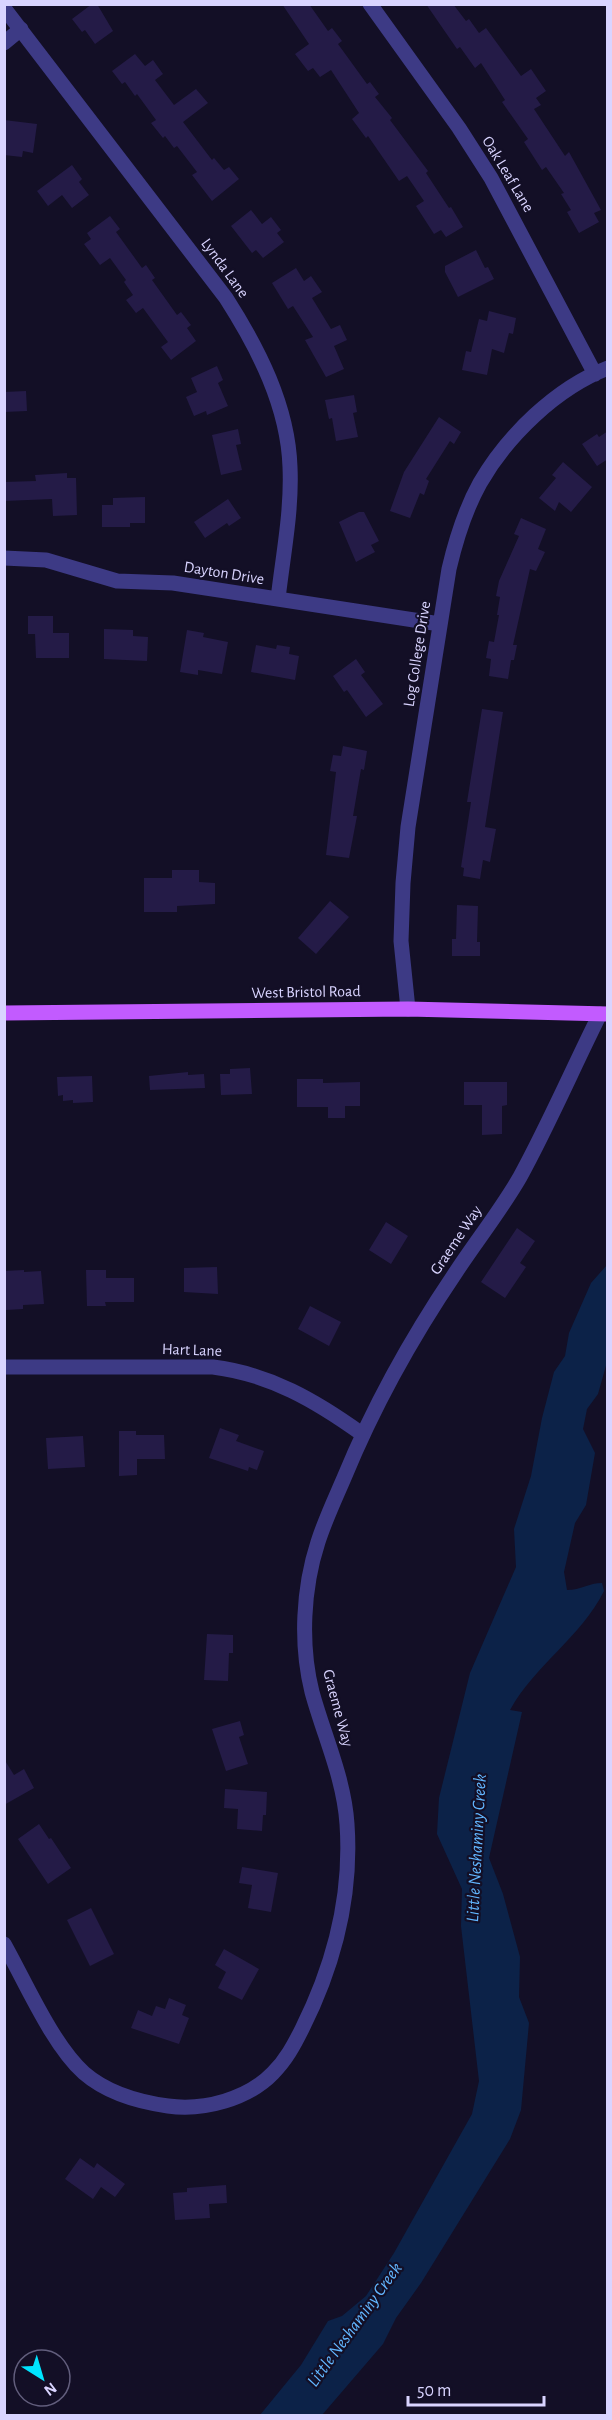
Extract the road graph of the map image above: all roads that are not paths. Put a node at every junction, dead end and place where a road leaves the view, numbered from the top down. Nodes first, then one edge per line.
1 (370, 4) edge
2 (4, 8) edge
3 (21, 29) junction
4 (4, 43) edge
5 (601, 371) edge
6 (4, 558) edge
7 (278, 599) junction
8 (440, 624) junction
9 (408, 1009) junction
10 (4, 1013) edge
11 (604, 1014) edge
12 (4, 1367) edge
13 (362, 1434) junction
14 (4, 1944) edge

1 - 5 street, Oak Leaf Lane
2 - 3 street, Lynda Lane
3 - 4 street
3 - 7 street, Lynda Lane
5 - 8 street, Log College Drive
6 - 7 street, Dayton Drive
7 - 8 street, Dayton Drive
8 - 9 street, Log College Drive
9 - 10 main road, West Bristol Road
9 - 11 main road, West Bristol Road
11 - 13 street, Graeme Way
12 - 13 street, Hart Lane
13 - 14 street, Graeme Way

